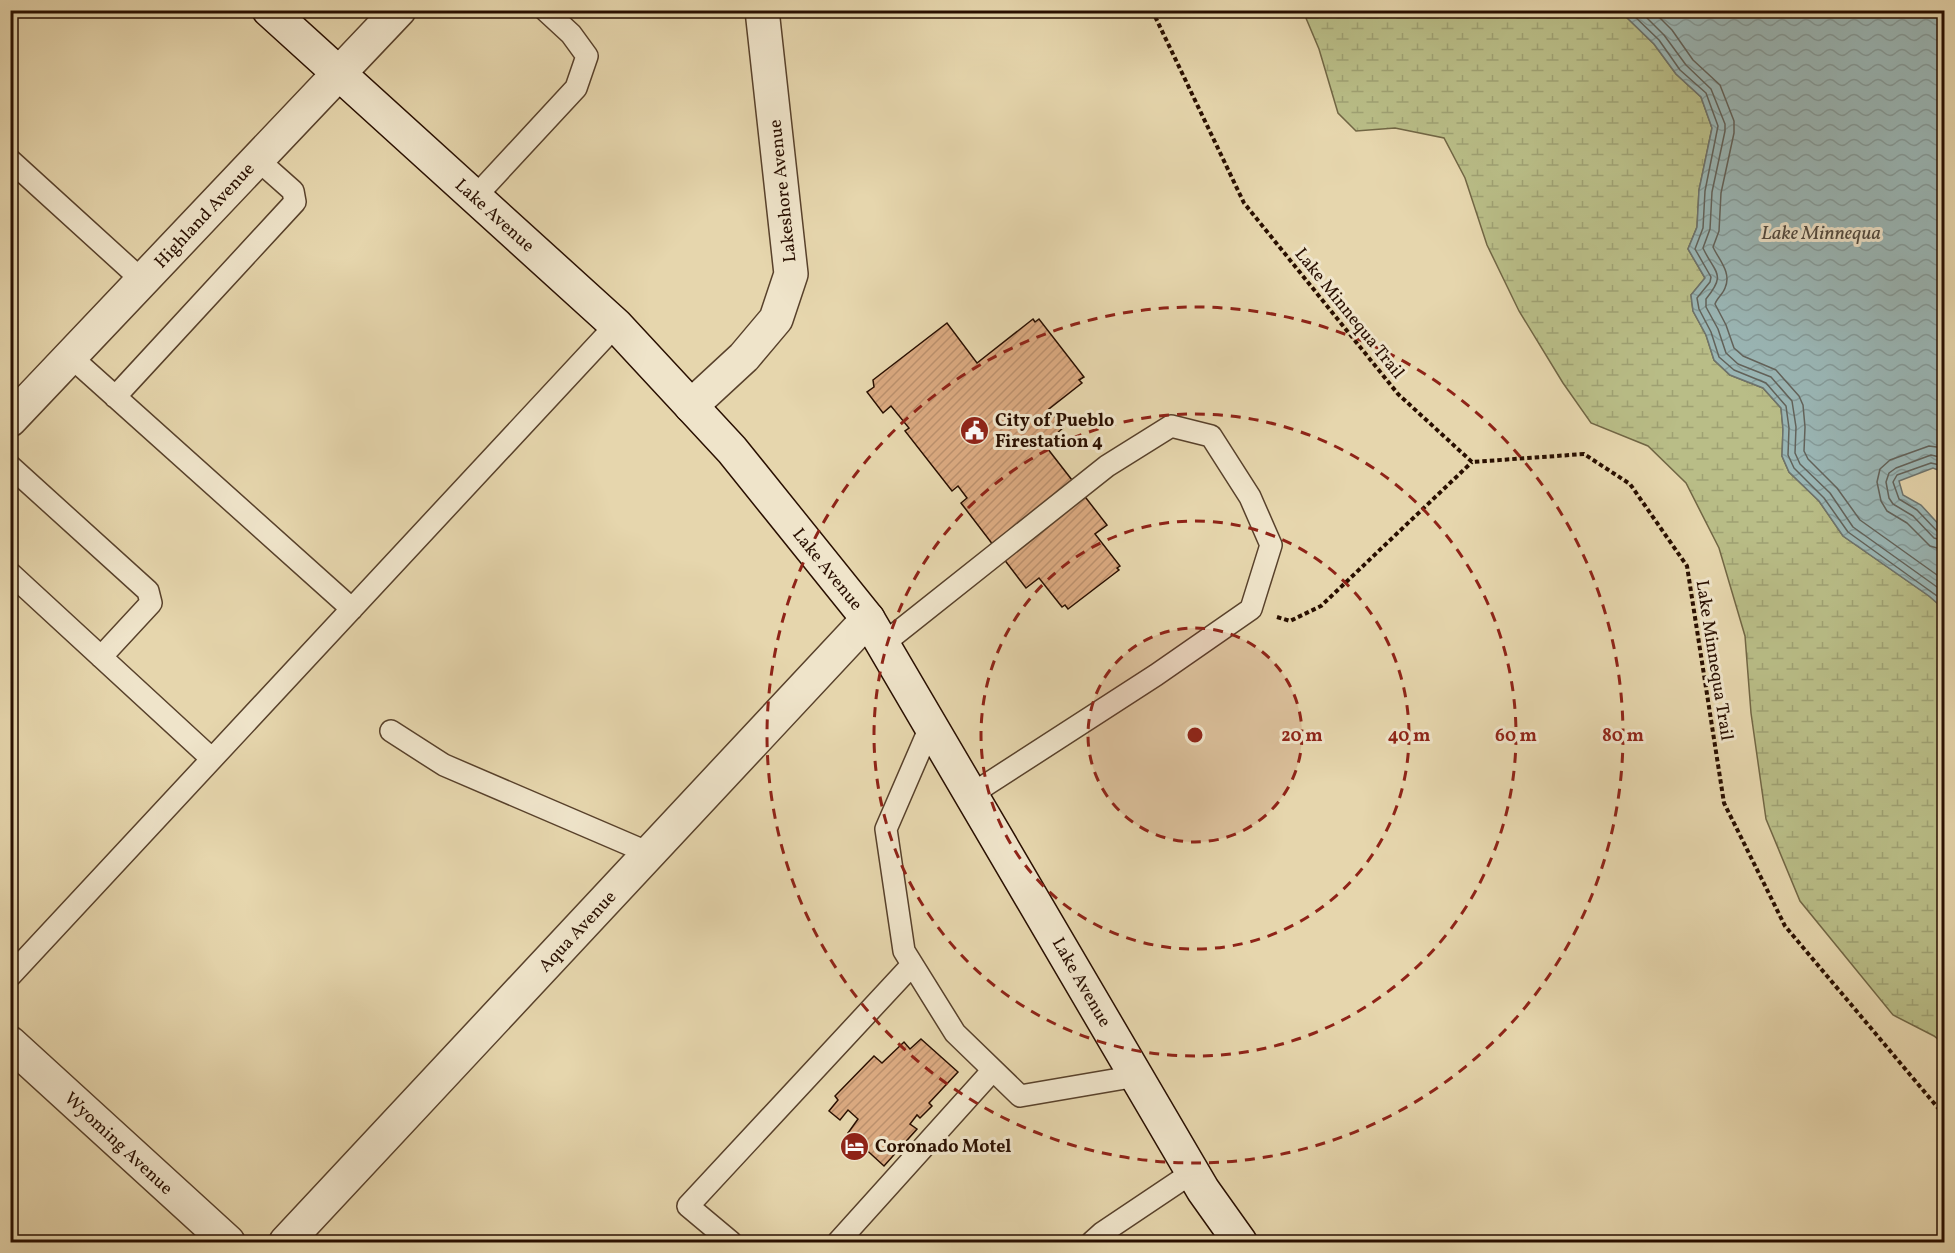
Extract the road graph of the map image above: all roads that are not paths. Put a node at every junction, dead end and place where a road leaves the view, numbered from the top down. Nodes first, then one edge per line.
1 (269, 10) edge
2 (399, 10) edge
3 (545, 10) edge
4 (762, 10) edge
5 (339, 73) junction
6 (257, 159) junction
7 (10, 160) edge
8 (475, 197) junction
9 (143, 281) junction
10 (616, 325) junction
11 (71, 357) junction
12 (115, 397) junction
13 (691, 406) junction
14 (10, 420) edge
15 (10, 466) edge
16 (10, 573) edge
17 (352, 609) junction
18 (876, 631) junction
19 (101, 657) junction
20 (931, 725) junction
21 (391, 731) dead end
22 (212, 759) junction
23 (972, 794) junction
24 (649, 853) junction
25 (912, 965) junction
26 (10, 976) edge
27 (10, 1043) edge
28 (993, 1070) junction
29 (1137, 1076) junction
30 (1193, 1172) junction
31 (228, 1242) edge
32 (286, 1242) edge
33 (731, 1242) edge
34 (838, 1242) edge
35 (1092, 1242) edge
36 (1240, 1242) edge

1 - 5 street, Lake Avenue
2 - 5 street, Highland Avenue
3 - 8 lane
4 - 13 street, Lakeshore Avenue
5 - 6 street, Highland Avenue
5 - 8 street, Lake Avenue
6 - 9 street, Highland Avenue
6 - 12 lane
7 - 9 lane
8 - 10 street, Lake Avenue
9 - 11 street, Highland Avenue
10 - 13 street, Lake Avenue
10 - 17 lane
11 - 12 lane
11 - 14 street, Highland Avenue
12 - 17 lane
13 - 18 street, Lake Avenue
15 - 19 lane
16 - 19 lane
17 - 22 lane
18 - 20 street, Lake Avenue
18 - 23 lane
18 - 24 street, Aqua Avenue
19 - 22 lane
20 - 23 street, Lake Avenue
20 - 25 lane
21 - 24 lane
22 - 26 lane
23 - 29 street, Lake Avenue
24 - 32 street, Aqua Avenue
25 - 28 lane
25 - 33 lane
27 - 31 street, Wyoming Avenue
28 - 29 lane
28 - 34 lane
29 - 30 street, Lake Avenue
30 - 35 lane
30 - 36 street, Lake Avenue

